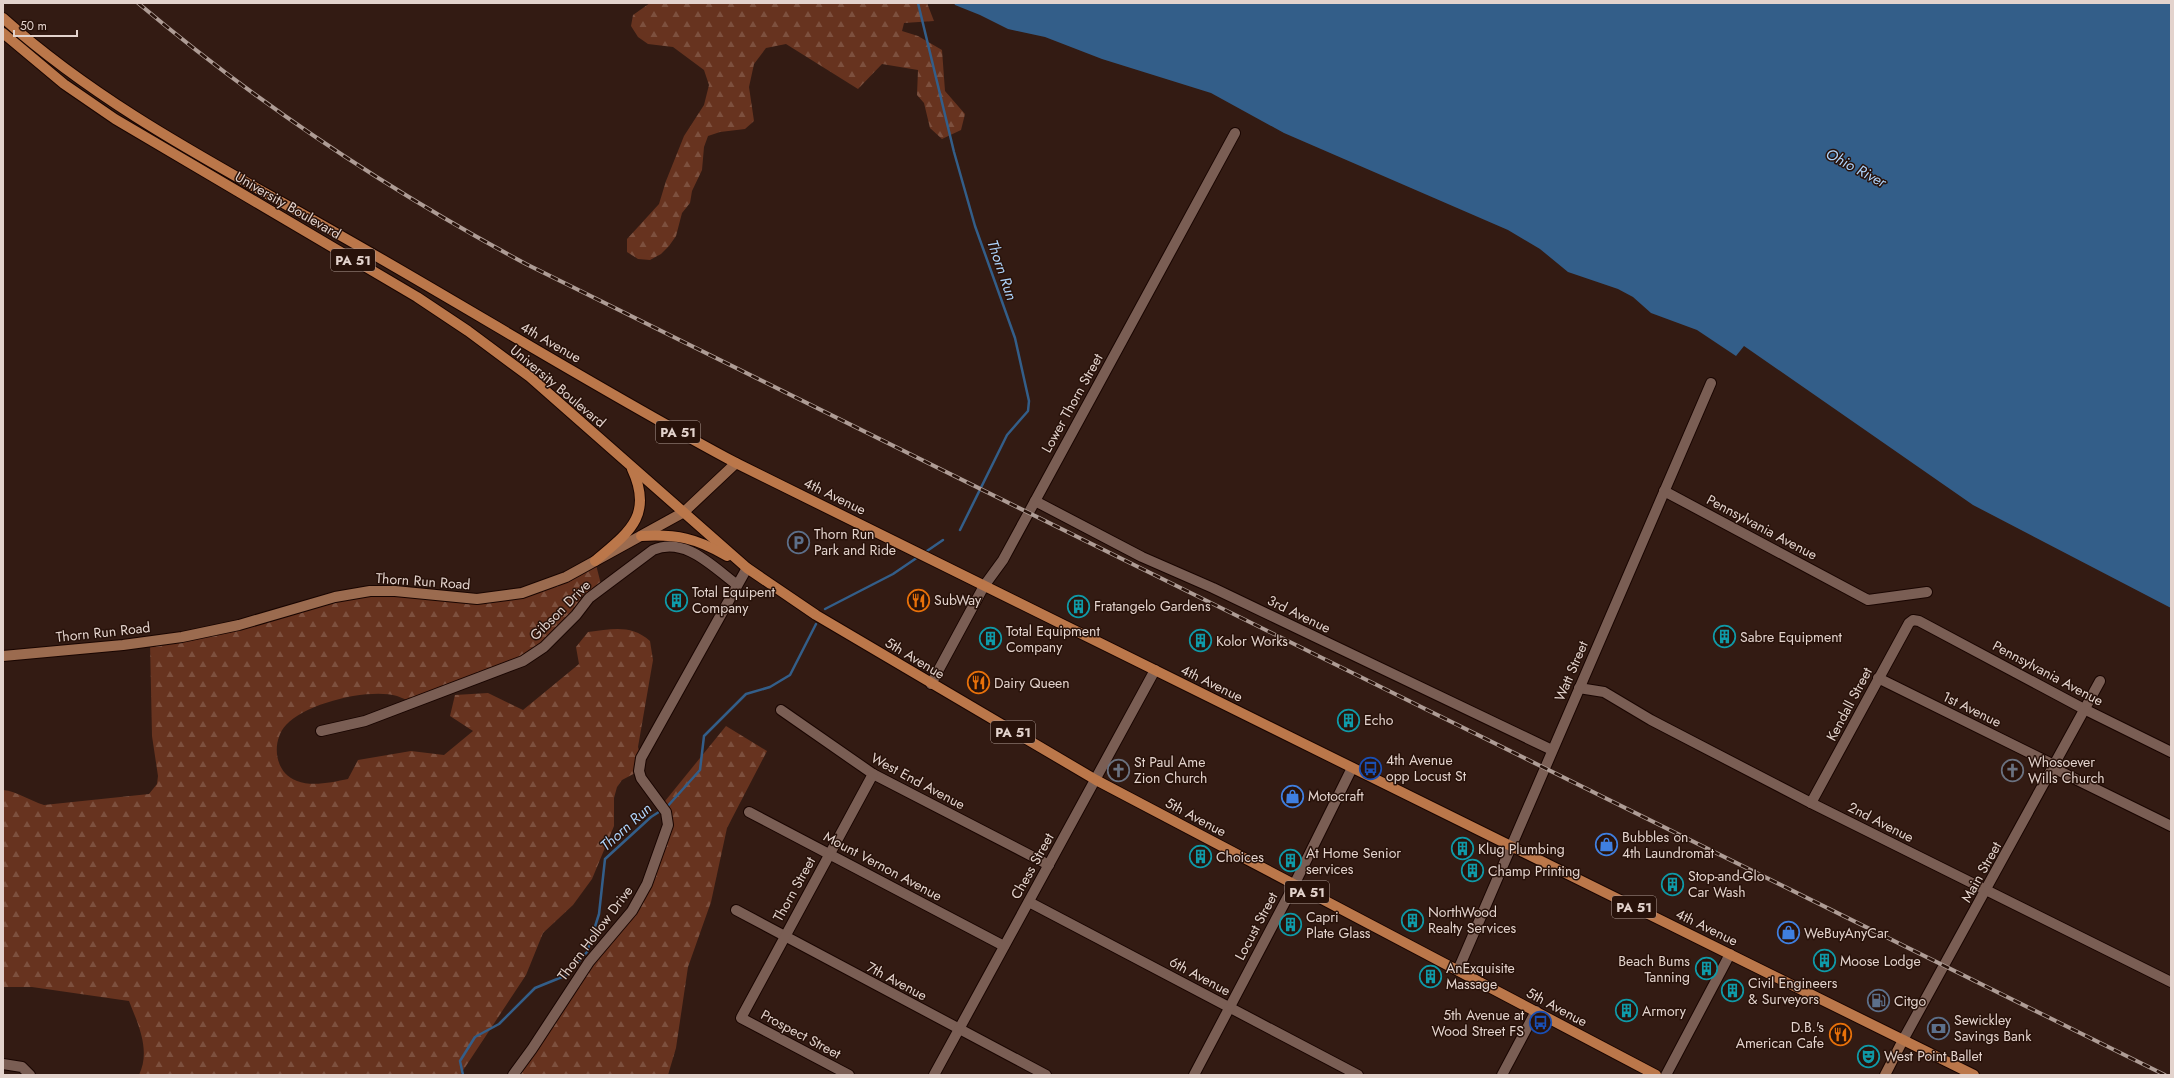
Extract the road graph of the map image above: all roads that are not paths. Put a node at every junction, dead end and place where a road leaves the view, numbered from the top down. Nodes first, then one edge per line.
1 (3, 18) edge
2 (3, 33) edge
3 (1235, 133) dead end
4 (446, 297) joint
5 (458, 304) junction
6 (451, 319) junction
7 (1711, 383) dead end
8 (736, 463) junction
9 (630, 466) junction
10 (1664, 490) junction
11 (1035, 501) junction
12 (684, 512) junction
13 (642, 536) junction
14 (595, 561) junction
15 (747, 568) junction
16 (736, 584) junction
17 (984, 586) junction
18 (1927, 592) dead end
19 (1913, 620) joint
20 (3, 656) edge
21 (1155, 670) junction
22 (1878, 678) junction
23 (2100, 680) dead end
24 (931, 684) junction
25 (1580, 688) junction
26 (2084, 709) junction
27 (781, 710) dead end
28 (321, 731) dead end
29 (1552, 750) junction
30 (2171, 752) edge
31 (2053, 767) junction
32 (1352, 768) junction
33 (873, 774) junction
34 (1096, 780) junction
35 (1811, 803) junction
36 (749, 812) dead end
37 (2171, 826) edge
38 (1511, 846) junction
39 (830, 854) junction
40 (1049, 865) junction
41 (1294, 885) junction
42 (1986, 890) junction
43 (1029, 902) junction
44 (736, 910) dead end
45 (784, 937) junction
46 (1004, 946) junction
47 (1730, 954) junction
48 (1458, 970) junction
49 (2171, 982) edge
50 (1230, 1008) junction
51 (1536, 1011) junction
52 (741, 1018) joint
53 (958, 1028) junction
54 (1903, 1040) junction
55 (3, 1064) edge
56 (28, 1072) edge
57 (513, 1075) edge
58 (849, 1075) edge
59 (934, 1075) edge
60 (1046, 1075) edge
61 (1194, 1075) edge
62 (1358, 1075) edge
63 (1502, 1075) edge
64 (1656, 1075) edge
65 (1666, 1075) edge
66 (1884, 1075) edge
67 (1974, 1075) edge

1 - 4 main road, University Boulevard / PA 51
2 - 6 main road, University Boulevard / PA 51
3 - 11 street, Lower Thorn Street
4 - 5 main road, 4th Avenue / PA 51
5 - 6 main road
5 - 8 main road, 4th Avenue / PA 51
6 - 9 main road, University Boulevard / PA 51
7 - 10 street, Watt Street
8 - 12 street, Thorn Run Road
8 - 17 main road, 4th Avenue / PA 51
9 - 12 main road, University Boulevard / PA 51
9 - 14 main road
10 - 18 street, Pennsylvania Avenue
10 - 25 street, Watt Street
11 - 17 street, Lower Thorn Street
11 - 29 street, 3rd Avenue
12 - 13 street, Thorn Run Road
12 - 15 main road, 5th Avenue / PA 51
13 - 14 street, Thorn Run Road
13 - 15 main road
14 - 20 street, Thorn Run Road
15 - 16 street, Thorn Hollow Drive
15 - 24 main road, 5th Avenue / PA 51
16 - 28 street, Gibson Drive
16 - 57 street, Thorn Hollow Drive
17 - 21 main road, 4th Avenue / PA 51
17 - 24 street, Lower Thorn Street
19 - 22 street, Kendall Street
19 - 26 street, Pennsylvania Avenue
21 - 32 main road, 4th Avenue / PA 51
21 - 34 street, Chess Street
22 - 31 street, 1st Avenue
22 - 35 street, Kendall Street
23 - 26 street, Main Street
24 - 34 main road, 5th Avenue / PA 51
25 - 29 street, Watt Street
25 - 35 street, 2nd Avenue
26 - 30 street, Pennsylvania Avenue
26 - 31 street, Main Street
27 - 33 street, West End Avenue
29 - 38 street, Watt Street
31 - 37 street, 1st Avenue
31 - 42 street, Main Street
32 - 38 main road, 4th Avenue / PA 51
32 - 41 street, Locust Street
33 - 39 street, Thorn Street
33 - 40 street, West End Avenue
34 - 40 street, Chess Street
34 - 41 main road, 5th Avenue / PA 51
35 - 42 street, 2nd Avenue
36 - 39 street, Mount Vernon Avenue
38 - 47 main road, 4th Avenue / PA 51
38 - 48 street, Watt Street
39 - 45 street, Thorn Street
39 - 46 street, Mount Vernon Avenue
40 - 43 street, Chess Street
41 - 48 main road, 5th Avenue / PA 51
41 - 50 street, Locust Street
42 - 49 street, 2nd Avenue
42 - 54 street, Main Street
43 - 46 street, Chess Street
43 - 50 street, 6th Avenue
44 - 45 street, 7th Avenue
45 - 52 street, Thorn Street
45 - 53 street, 7th Avenue
46 - 53 street, Chess Street
47 - 54 main road, 4th Avenue / PA 51
47 - 65 street
48 - 51 main road, 5th Avenue / PA 51
50 - 61 street, Locust Street
50 - 62 street, 6th Avenue
51 - 63 street
51 - 64 main road, 5th Avenue / PA 51
52 - 58 street, Prospect Street
53 - 59 street, Chess Street
53 - 60 street, 7th Avenue
54 - 66 street, Main Street
54 - 67 main road, 4th Avenue / PA 51
55 - 56 street

